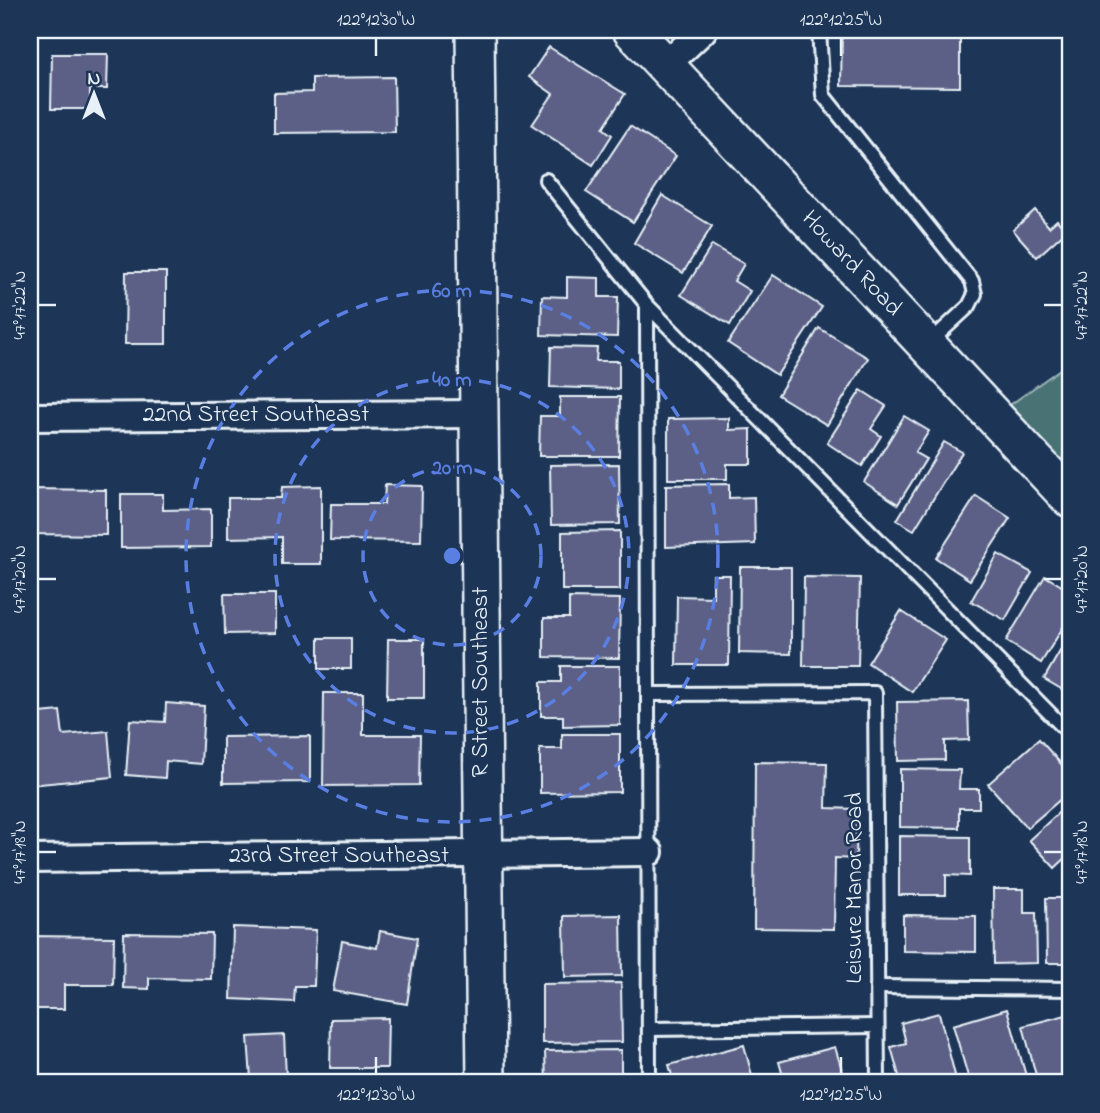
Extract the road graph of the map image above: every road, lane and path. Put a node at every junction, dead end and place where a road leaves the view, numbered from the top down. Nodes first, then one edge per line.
1 (475, 30) edge
2 (632, 30) edge
3 (703, 30) edge
4 (819, 30) edge
5 (666, 65) junction
6 (546, 180) dead end
7 (647, 305) junction
8 (927, 344) junction
9 (481, 414) junction
10 (30, 416) edge
11 (1070, 498) edge
12 (648, 694) junction
13 (1070, 734) edge
14 (649, 852) junction
15 (482, 855) junction
16 (30, 859) edge
17 (877, 987) junction
18 (1070, 989) edge
19 (877, 1026) junction
20 (649, 1029) junction
21 (486, 1083) edge
22 (649, 1083) edge
23 (878, 1083) edge

1 - 9 street, R Street Southeast
2 - 5 street, Howard Road
3 - 5 street
4 - 8 lane
5 - 8 street, Howard Road
6 - 7 lane
7 - 12 lane
7 - 13 lane
8 - 11 street, Howard Road
9 - 10 street, 22nd Street Southeast
9 - 15 street, R Street Southeast
12 - 14 lane
12 - 17 lane, Leisure Manor Road
14 - 15 street, 23rd Street Southeast
14 - 20 lane
15 - 16 street, 23rd Street Southeast
15 - 21 street, R Street Southeast
17 - 18 lane
17 - 19 lane, Leisure Manor Road
19 - 20 lane
19 - 23 lane, Leisure Manor Road
20 - 22 lane

